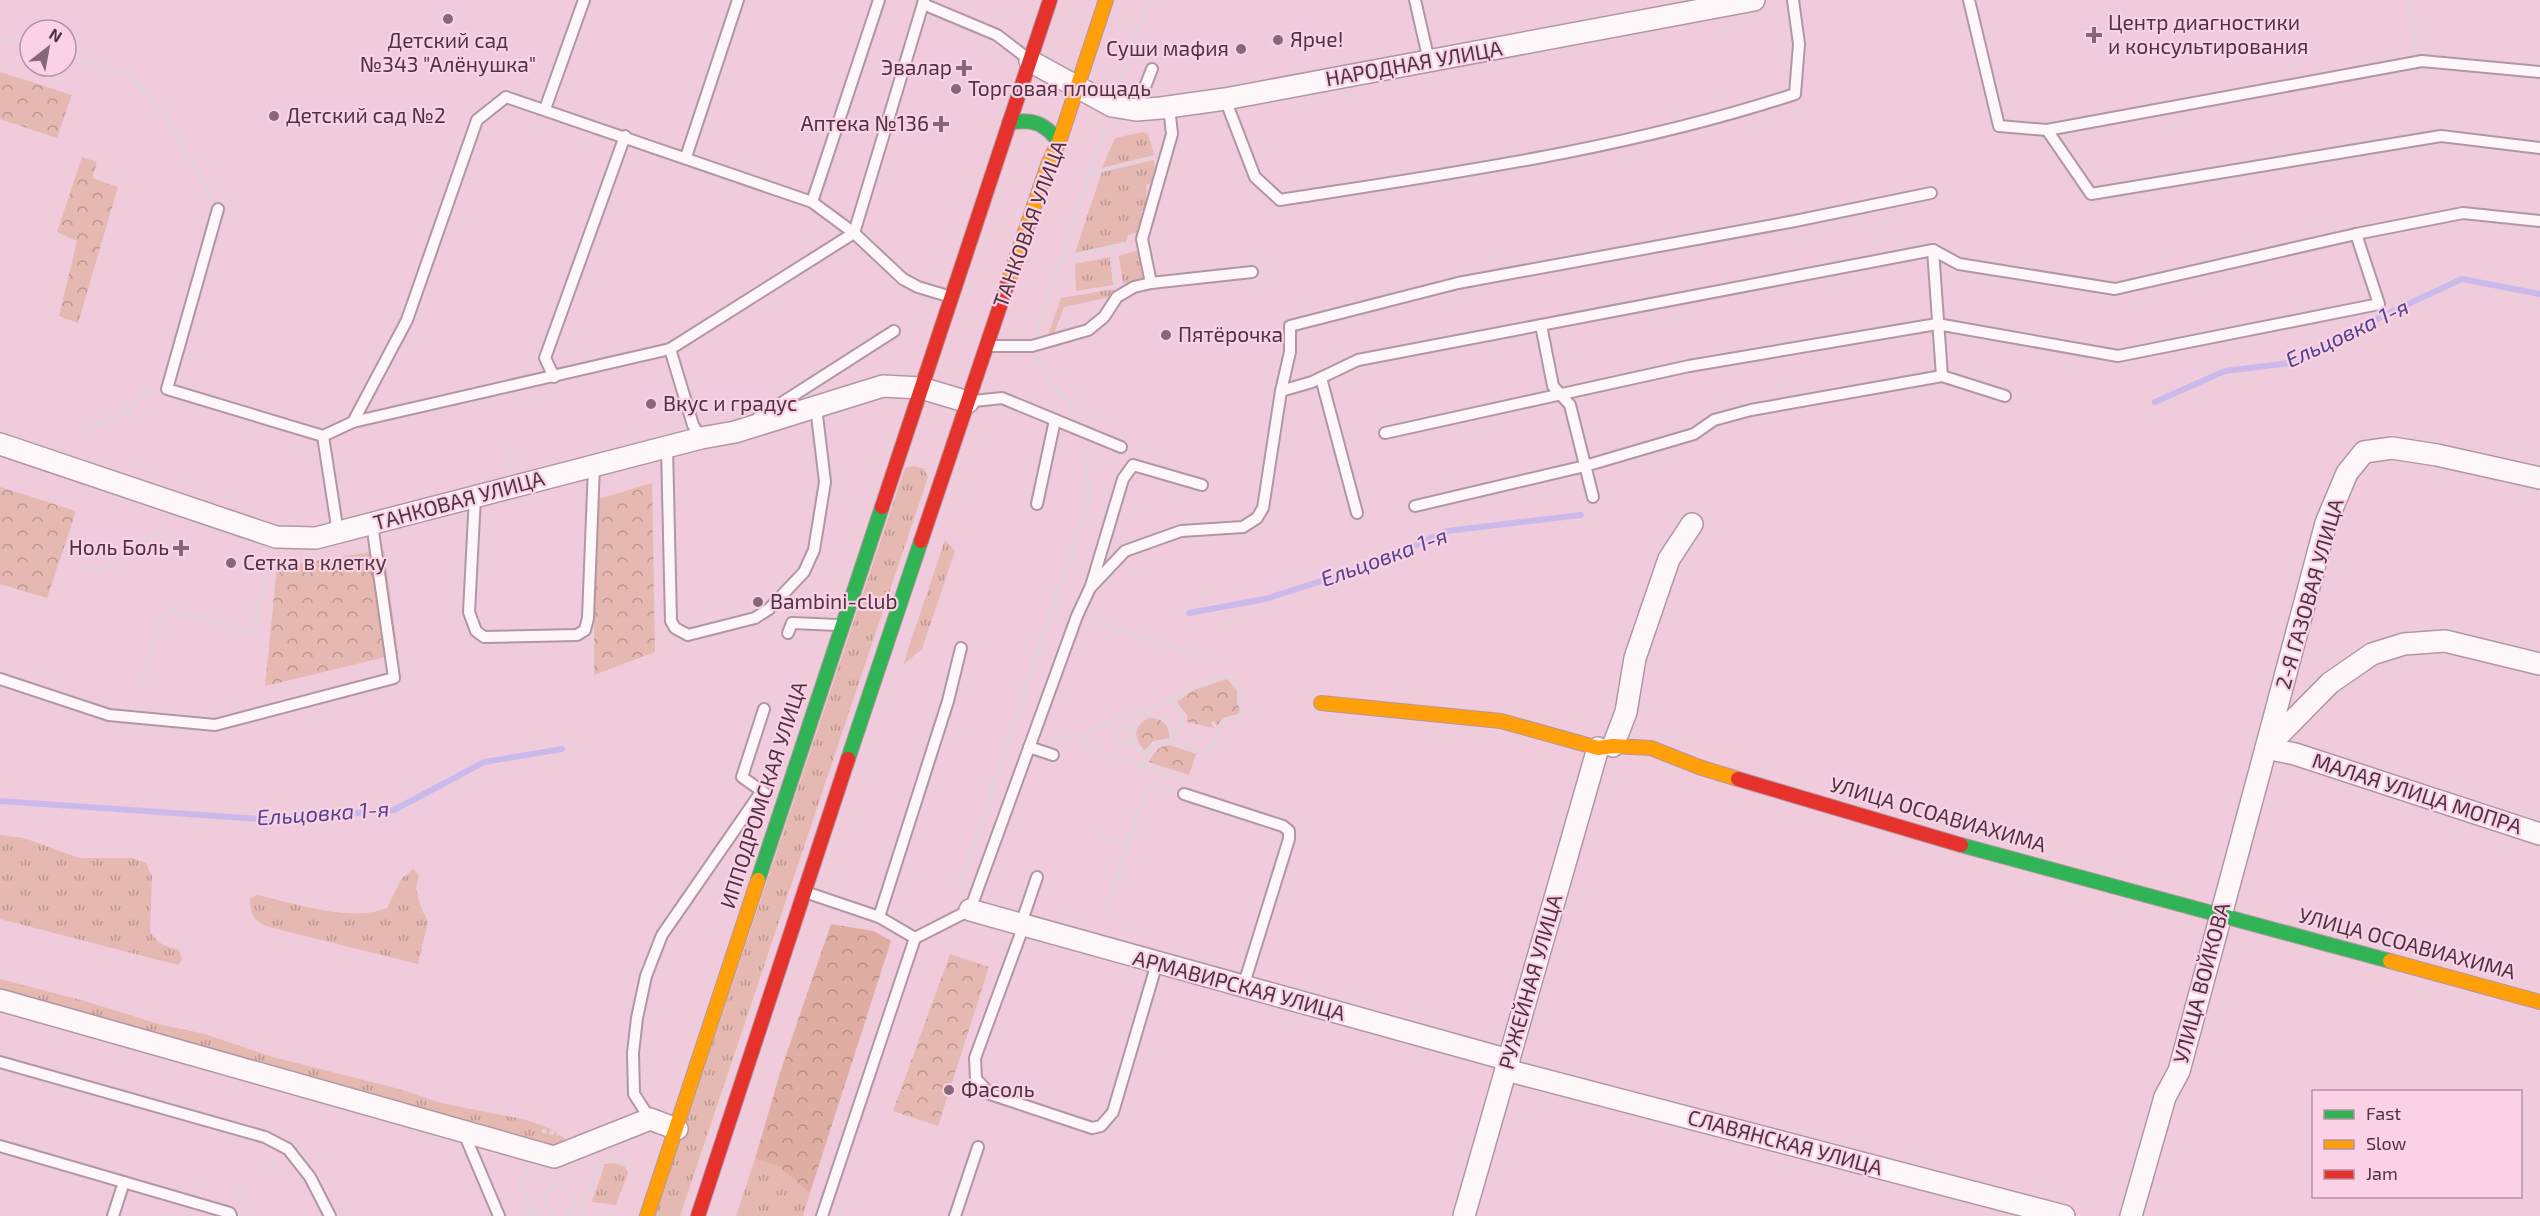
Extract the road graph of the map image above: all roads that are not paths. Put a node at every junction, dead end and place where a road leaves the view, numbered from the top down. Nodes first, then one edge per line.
1 (584, 0) edge
2 (738, 0) edge
3 (879, 0) edge
4 (1050, 0) edge
5 (1106, 0) edge
6 (1415, 0) edge
7 (1754, 0) edge
8 (1793, 0) edge
9 (1969, 0) edge
10 (923, 2) edge
11 (1041, 27) junction
12 (1050, 41) dead end
13 (1091, 45) junction
14 (1077, 51) dead end
15 (1030, 61) junction
16 (1429, 61) junction
17 (1152, 69) dead end
18 (2540, 72) edge
19 (1077, 86) junction
20 (1225, 99) junction
21 (1169, 107) junction
22 (545, 109) junction
23 (1136, 110) junction
24 (1009, 123) junction
25 (2047, 130) junction
26 (625, 136) junction
27 (1059, 142) junction
28 (2540, 148) edge
29 (686, 157) junction
30 (1932, 193) dead end
31 (812, 202) junction
32 (218, 209) road end
33 (2540, 221) edge
34 (854, 233) junction
35 (2356, 234) junction
36 (1933, 250) junction
37 (1252, 272) dead end
38 (1151, 283) junction
39 (952, 297) junction
40 (1937, 324) junction
41 (1541, 325) junction
42 (894, 332) dead end
43 (987, 346) junction
44 (670, 349) junction
45 (1942, 376) junction
46 (554, 377) junction
47 (1321, 378) junction
48 (921, 388) junction
49 (1281, 391) junction
50 (1560, 394) junction
51 (2005, 396) dead end
52 (968, 402) junction
53 (816, 407) junction
54 (1055, 420) junction
55 (353, 422) junction
56 (735, 432) junction
57 (1385, 433) dead end
58 (323, 436) junction
59 (701, 438) junction
60 (0, 444) edge
61 (918, 446) dead end
62 (667, 447) junction
63 (1121, 447) dead end
64 (900, 451) junction
65 (935, 452) dead end
66 (947, 465) junction
67 (594, 466) junction
68 (1585, 466) junction
69 (2540, 478) edge
70 (1202, 485) dead end
71 (475, 497) junction
72 (1593, 497) dead end
73 (1037, 504) dead end
74 (1415, 506) dead end
75 (1357, 513) dead end
76 (372, 524) junction
77 (1692, 524) dead end
78 (338, 533) junction
79 (1090, 588) junction
80 (842, 625) junction
81 (789, 633) dead end
82 (961, 648) dead end
83 (2540, 664) edge
84 (0, 679) edge
85 (1321, 703) dead end
86 (764, 709) dead end
87 (1029, 747) junction
88 (1606, 747) junction
89 (2266, 748) junction
90 (1053, 755) dead end
91 (761, 792) junction
92 (1185, 794) road end
93 (783, 801) junction
94 (2540, 834) edge
95 (1037, 877) dead end
96 (803, 892) junction
97 (970, 910) junction
98 (2220, 915) junction
99 (879, 917) junction
100 (1022, 925) junction
101 (915, 938) junction
102 (1157, 963) junction
103 (1243, 987) junction
104 (0, 1000) edge
105 (2540, 1002) edge
106 (0, 1062) edge
107 (1507, 1065) junction
108 (650, 1119) junction
109 (677, 1129) junction
110 (462, 1130) junction
111 (0, 1146) edge
112 (978, 1147) dead end
113 (124, 1182) junction
114 (113, 1216) edge
115 (231, 1216) edge
116 (330, 1216) edge
117 (499, 1216) edge
118 (647, 1216) edge
119 (698, 1216) edge
120 (822, 1216) edge
121 (956, 1216) edge
122 (1464, 1216) edge
123 (2064, 1216) edge
124 (2131, 1216) edge

1 - 22 lane
2 - 29 lane
3 - 31 lane
4 - 11 main road
5 - 13 main road, ТАНКОВАЯ УЛИЦА
6 - 16 lane
7 - 16 street, НАРОДНАЯ УЛИЦА
8 - 20 lane
9 - 25 lane
10 - 15 lane
10 - 34 lane
11 - 12 main road
11 - 15 main road
13 - 14 main road
13 - 19 main road, ТАНКОВАЯ УЛИЦА
15 - 19 street, НАРОДНАЯ УЛИЦА
15 - 24 main road
16 - 20 street, НАРОДНАЯ УЛИЦА
17 - 23 lane
18 - 25 lane
19 - 23 street, НАРОДНАЯ УЛИЦА
19 - 27 main road, ТАНКОВАЯ УЛИЦА
20 - 21 street, НАРОДНАЯ УЛИЦА
21 - 23 street, НАРОДНАЯ УЛИЦА
21 - 38 lane
22 - 26 lane
22 - 55 lane
24 - 27 main road
24 - 39 main road
25 - 28 lane
26 - 29 lane
26 - 46 lane
27 - 43 main road, ТАНКОВАЯ УЛИЦА
29 - 31 lane
30 - 49 lane
31 - 34 lane
32 - 58 lane
33 - 35 lane
34 - 39 lane
34 - 44 lane
35 - 36 lane
35 - 40 lane
36 - 40 lane
36 - 41 lane
37 - 38 lane
38 - 43 lane
39 - 48 main road
40 - 45 lane
40 - 50 lane
41 - 47 lane
41 - 50 lane
42 - 56 lane
43 - 52 main road, ТАНКОВАЯ УЛИЦА
44 - 46 lane
44 - 59 lane
45 - 51 lane
45 - 68 lane
46 - 55 lane
47 - 49 lane
47 - 75 lane
48 - 52 street, ТАНКОВАЯ УЛИЦА
48 - 53 street, ТАНКОВАЯ УЛИЦА
48 - 64 main road, ИППОДРОМСКАЯ УЛИЦА
49 - 79 lane
50 - 57 lane
50 - 68 lane
52 - 54 lane
52 - 66 main road
53 - 56 street, ТАНКОВАЯ УЛИЦА
53 - 62 lane
54 - 63 lane
54 - 73 lane
55 - 58 lane
56 - 59 street, ТАНКОВАЯ УЛИЦА
58 - 78 lane
59 - 62 street, ТАНКОВАЯ УЛИЦА
60 - 78 street, ТАНКОВАЯ УЛИЦА
61 - 64 main road
62 - 67 street, ТАНКОВАЯ УЛИЦА
64 - 80 main road, ИППОДРОМСКАЯ УЛИЦА
65 - 66 main road
66 - 96 main road
67 - 71 street, ТАНКОВАЯ УЛИЦА
67 - 71 lane
68 - 72 lane
68 - 74 lane
69 - 89 street, 2-Я ГАЗОВАЯ УЛИЦА
70 - 79 lane
71 - 76 street, ТАНКОВАЯ УЛИЦА
76 - 78 street, ТАНКОВАЯ УЛИЦА
76 - 84 lane
77 - 88 street, РУЖЕЙНАЯ УЛИЦА
79 - 87 lane
80 - 81 lane
80 - 93 main road, ИППОДРОМСКАЯ УЛИЦА
82 - 99 lane
83 - 89 street
85 - 88 main road, УЛИЦА ОСОАВИАХИМА
86 - 91 lane
87 - 90 lane
87 - 97 lane
88 - 98 main road, УЛИЦА ОСОАВИАХИМА
88 - 107 street, РУЖЕЙНАЯ УЛИЦА
89 - 94 street, МАЛАЯ УЛИЦА МОПРА
89 - 98 street, УЛИЦА ВОЙКОВА
91 - 93 lane
91 - 108 lane
92 - 103 lane
93 - 109 main road, ИППОДРОМСКАЯ УЛИЦА
95 - 100 lane
96 - 99 lane
96 - 119 main road
97 - 100 street, АРМАВИРСКАЯ УЛИЦА
97 - 101 lane
98 - 105 main road, УЛИЦА ОСОАВИАХИМА
98 - 124 street, УЛИЦА ВОЙКОВА
99 - 101 lane
100 - 102 street, АРМАВИРСКАЯ УЛИЦА
100 - 102 lane
101 - 120 lane
102 - 103 street, АРМАВИРСКАЯ УЛИЦА
103 - 107 street, АРМАВИРСКАЯ УЛИЦА
104 - 110 street
106 - 116 lane
107 - 122 street, РУЖЕЙНАЯ УЛИЦА
107 - 123 street, СЛАВЯНСКАЯ УЛИЦА
108 - 109 street
108 - 110 street
109 - 118 main road, ИППОДРОМСКАЯ УЛИЦА
110 - 117 lane
111 - 113 lane
112 - 121 lane
113 - 114 lane
113 - 115 lane

